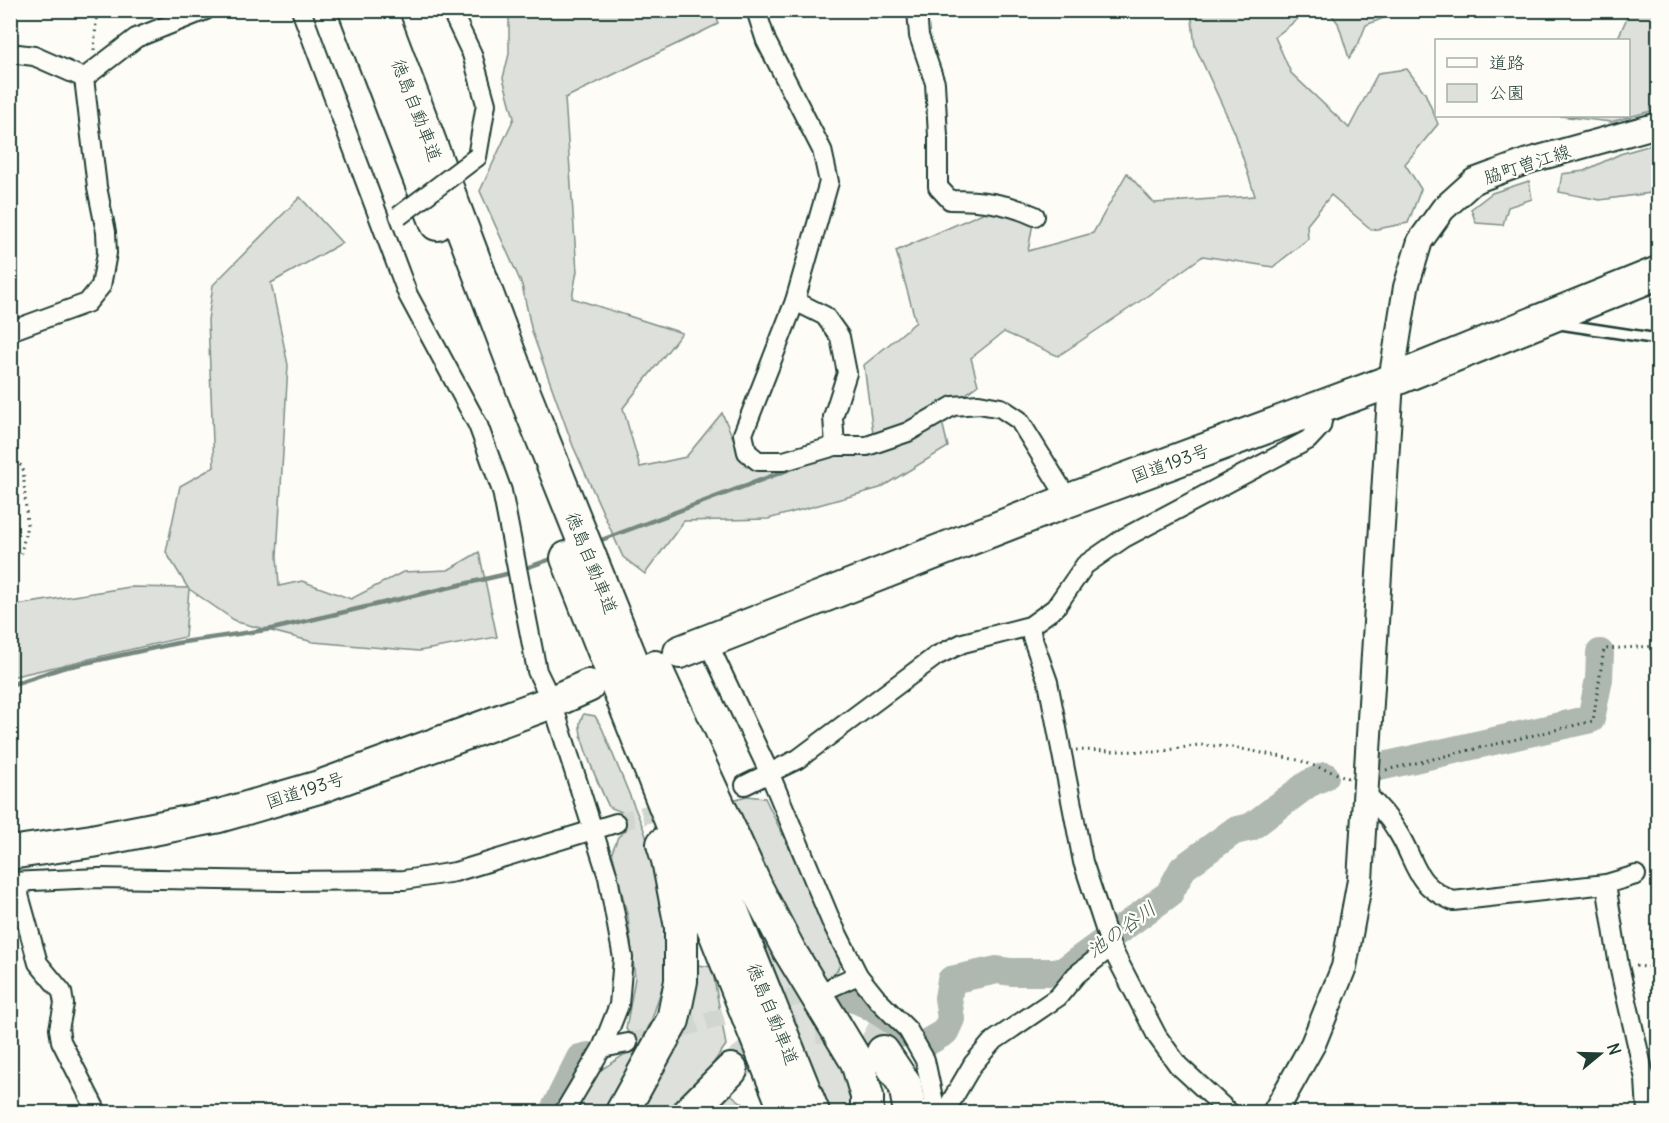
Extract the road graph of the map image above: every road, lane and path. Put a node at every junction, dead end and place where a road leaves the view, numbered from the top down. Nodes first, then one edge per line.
1 (97, 10) edge
2 (206, 10) edge
3 (301, 10) edge
4 (355, 10) edge
5 (380, 10) edge
6 (451, 10) edge
7 (756, 10) edge
8 (917, 10) edge
9 (10, 53) edge
10 (88, 74) junction
11 (1659, 125) edge
12 (1035, 216) dead end
13 (383, 226) junction
14 (1659, 273) edge
15 (795, 301) junction
16 (1553, 316) junction
17 (10, 331) edge
18 (1659, 339) edge
19 (1391, 381) junction
20 (525, 395) junction
21 (1325, 406) junction
22 (836, 446) junction
23 (10, 458) edge
24 (1067, 501) junction
25 (21, 554) dead end
26 (572, 570) junction
27 (1030, 626) junction
28 (694, 646) joint
29 (1659, 646) edge
30 (588, 686) dead end
31 (552, 702) junction
32 (1062, 752) junction
33 (770, 772) junction
34 (1364, 784) junction
35 (746, 785) dead end
36 (616, 823) tunnel mouth
37 (594, 830) junction
38 (10, 853) edge
39 (1636, 874) dead end
40 (16, 882) edge
41 (1606, 884) junction
42 (1109, 942) junction
43 (1619, 966) junction
44 (1659, 968) edge
45 (858, 975) junction
46 (834, 986) tunnel mouth
47 (628, 1043) tunnel mouth
48 (602, 1048) junction
49 (883, 1052) tunnel mouth
50 (731, 1070) tunnel mouth
51 (97, 1113) edge
52 (564, 1113) edge
53 (622, 1113) edge
54 (689, 1113) edge
55 (786, 1113) edge
56 (813, 1113) edge
57 (867, 1113) edge
58 (910, 1113) edge
59 (936, 1113) edge
60 (941, 1113) edge
61 (1228, 1113) edge
62 (1275, 1113) edge
63 (1647, 1113) edge

1 - 10 path
2 - 10 street
3 - 13 street
4 - 26 highway, 徳島自動車道
5 - 20 highway, 徳島自動車道
6 - 13 street, bridge
7 - 15 street
8 - 12 street
9 - 10 street
10 - 17 street
11 - 19 street, 脇町曽江線
13 - 31 street
14 - 16 highway, 国道193号
15 - 22 street
15 - 22 street
16 - 18 lane
16 - 19 highway, 国道193号
19 - 21 highway, 国道193号
19 - 34 street, 脇町曽江線
20 - 56 highway, 徳島自動車道
20 - 57 highway
21 - 24 highway, 国道193号
21 - 27 street
22 - 24 street
23 - 25 path
24 - 28 highway, 国道193号
26 - 53 highway
26 - 55 highway, 徳島自動車道
27 - 32 street
27 - 33 street
28 - 33 street
29 - 34 path
30 - 31 highway, 国道193号
31 - 37 street
31 - 38 highway, 国道193号
32 - 34 path
32 - 42 street
33 - 35 street
33 - 45 street
34 - 41 street
34 - 62 street, 脇町曽江線
36 - 37 street
37 - 40 street
37 - 48 street
39 - 41 street
40 - 51 street
41 - 43 street
42 - 60 street
42 - 61 street
43 - 44 path
43 - 63 street
45 - 46 street
45 - 59 street
47 - 48 street
48 - 52 street
49 - 58 highway
50 - 54 highway

